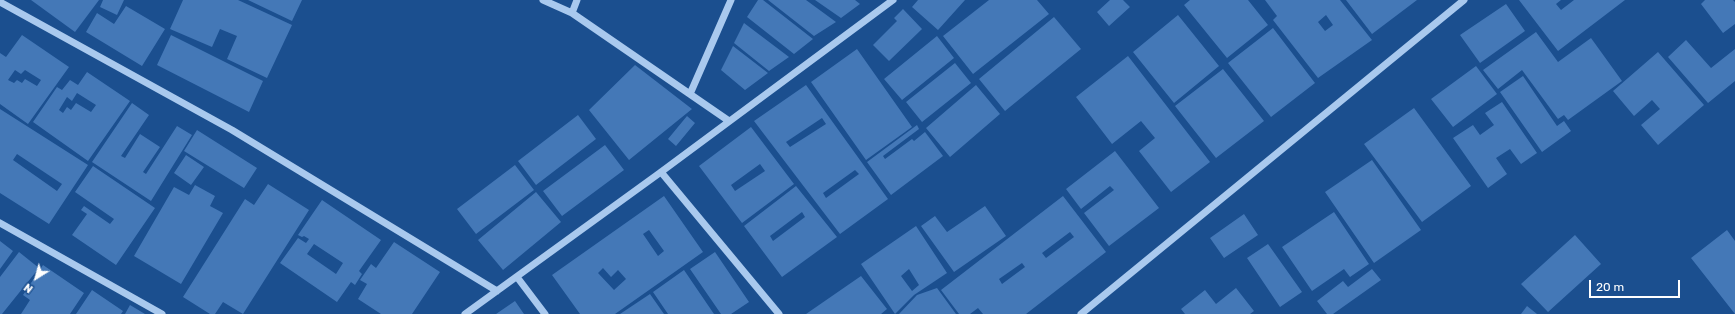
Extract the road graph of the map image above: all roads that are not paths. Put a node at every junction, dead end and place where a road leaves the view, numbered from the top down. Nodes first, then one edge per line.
1 (543, 0) edge
2 (577, 0) edge
3 (731, 0) edge
4 (893, 0) edge
5 (1464, 0) edge
6 (0, 2) edge
7 (572, 13) junction
8 (690, 94) junction
9 (730, 121) junction
10 (661, 172) junction
11 (0, 223) edge
12 (517, 277) junction
13 (497, 291) junction
14 (162, 314) edge
15 (466, 314) edge
16 (545, 314) edge
17 (779, 314) edge
18 (1080, 314) edge

1 - 7 street
2 - 7 street
3 - 8 street
4 - 9 street
5 - 18 street
6 - 13 street
7 - 8 street
8 - 9 street
9 - 10 street
10 - 12 street
10 - 17 street
11 - 14 street
12 - 13 street
12 - 16 street
13 - 15 street

